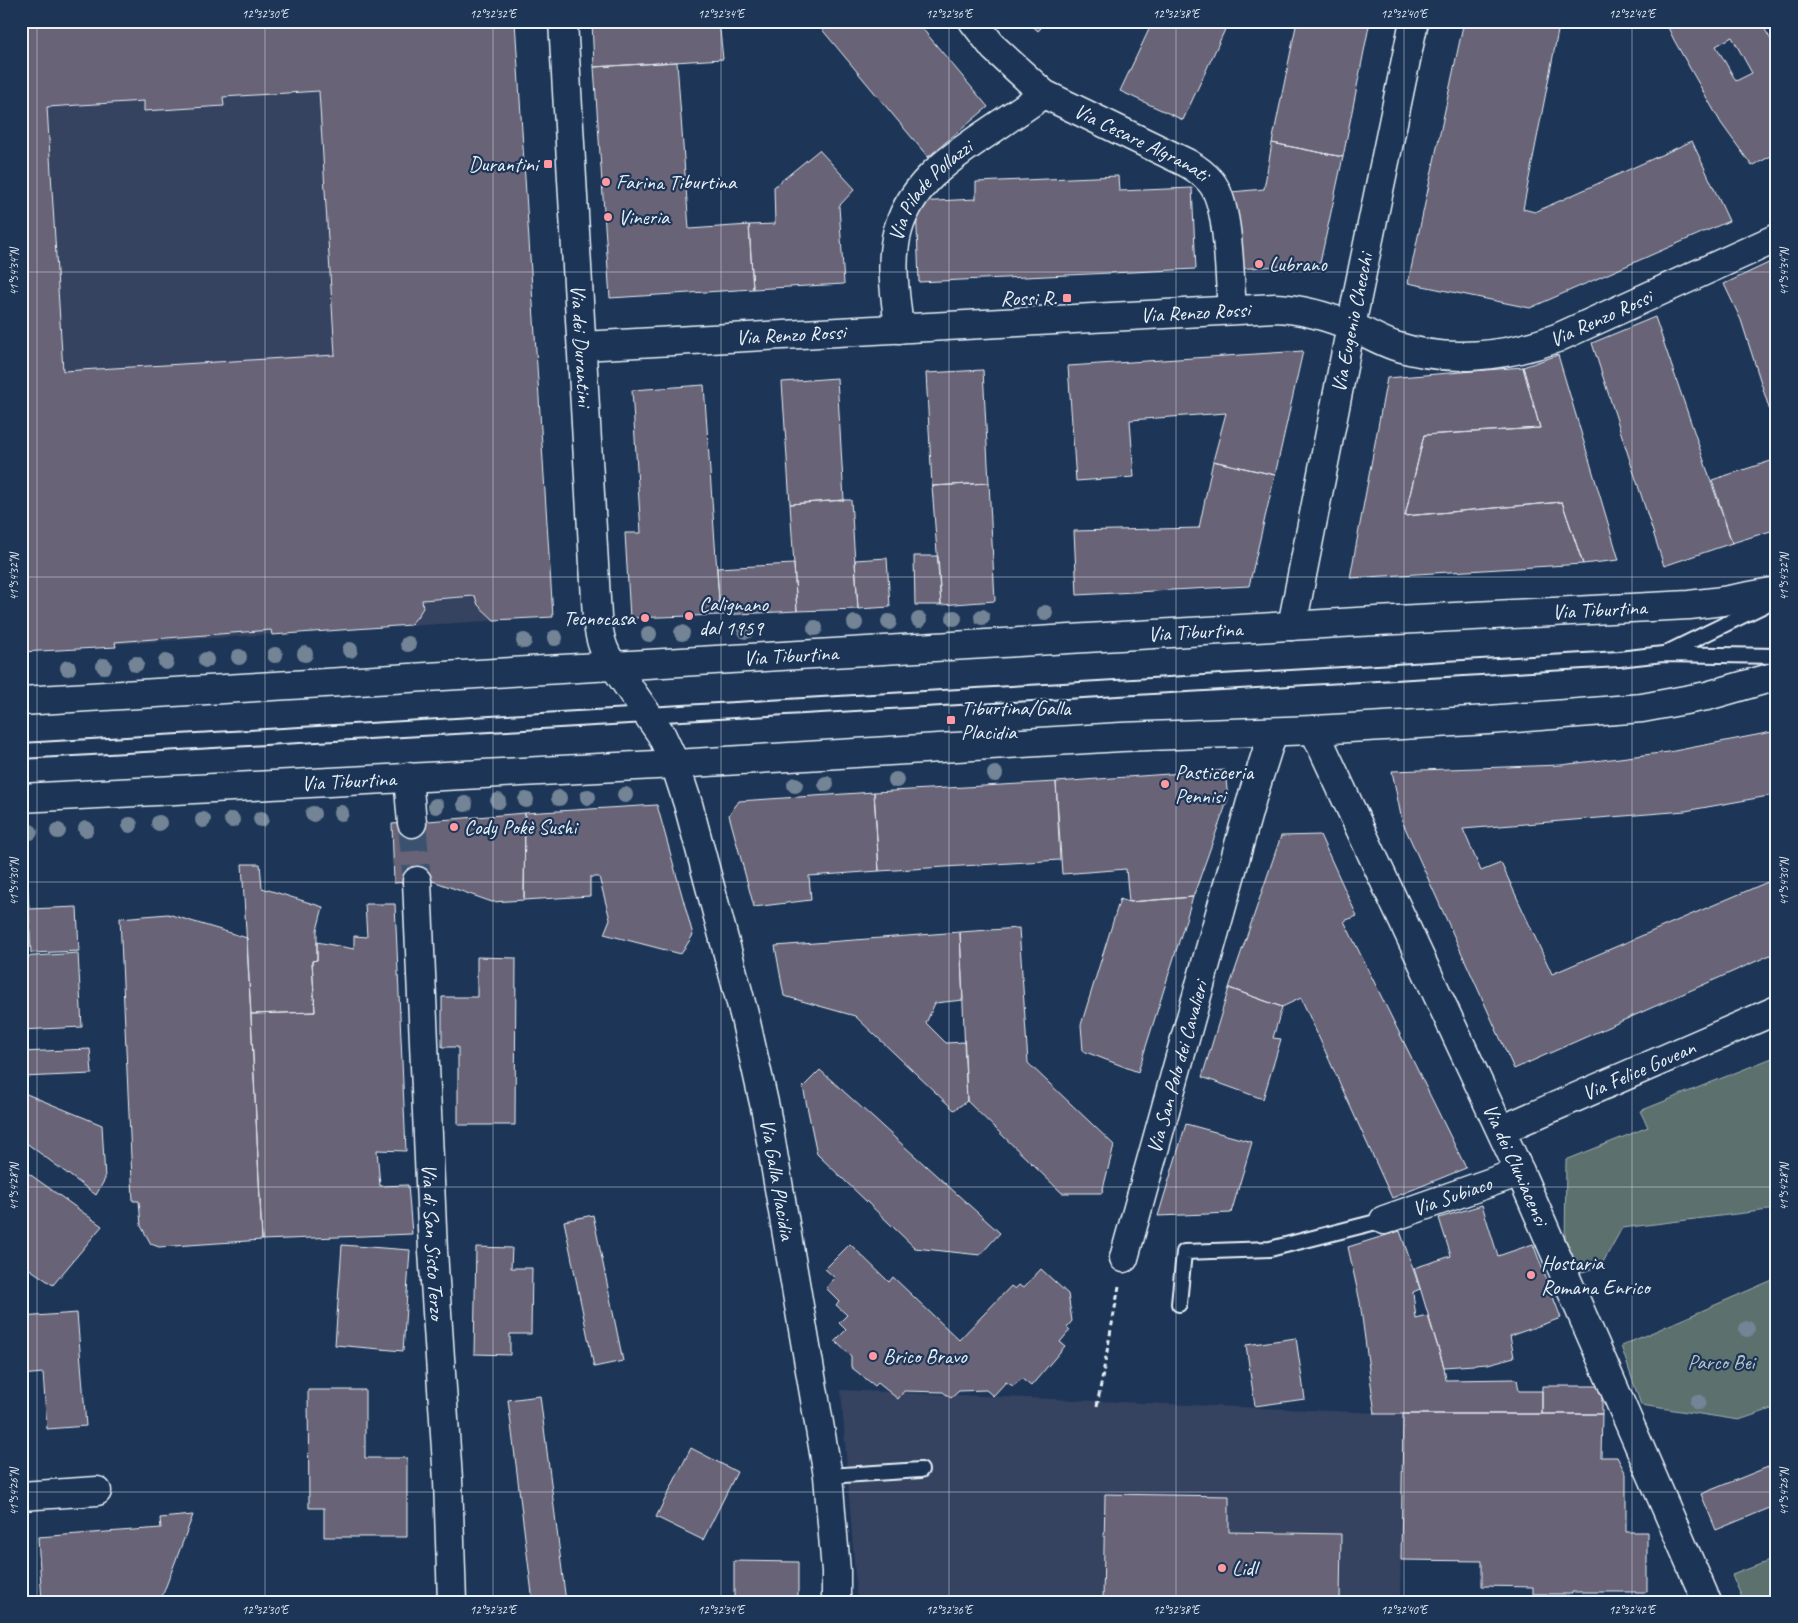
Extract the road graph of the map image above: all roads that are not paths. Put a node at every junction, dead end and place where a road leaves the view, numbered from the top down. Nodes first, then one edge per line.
1 (563, 21) edge
2 (973, 21) edge
3 (1414, 21) edge
4 (1044, 94) junction
5 (1777, 238) edge
6 (1232, 309) junction
7 (1351, 326) junction
8 (899, 330) junction
9 (582, 346) junction
10 (1777, 591) edge
11 (1777, 599) edge
12 (1292, 626) junction
13 (1663, 654) junction
14 (1777, 656) edge
15 (614, 666) junction
16 (1777, 676) edge
17 (21, 701) edge
18 (649, 716) junction
19 (1314, 730) junction
20 (1273, 732) junction
21 (21, 751) edge
22 (675, 764) junction
23 (408, 777) junction
24 (21, 798) edge
25 (412, 823) tunnel mouth
26 (416, 881) tunnel mouth
27 (1777, 1010) edge
28 (1501, 1130) junction
29 (1520, 1172) junction
30 (1384, 1220) joint
31 (1124, 1258) road end
32 (1179, 1304) dead end
33 (921, 1470) dead end
34 (828, 1476) junction
35 (97, 1491) dead end
36 (21, 1496) edge
37 (452, 1602) edge
38 (836, 1602) edge
39 (1707, 1602) edge

1 - 9 street, Via dei Durantini
2 - 4 street, Via Cesare Algranati
3 - 7 street, Via Eugenio Checchi
4 - 6 street, Via Cesare Algranati
4 - 8 street, Via Pilade Pollazzi
5 - 7 street, Via Renzo Rossi
6 - 7 street, Via Renzo Rossi
6 - 8 street, Via Renzo Rossi
7 - 12 street, Via Eugenio Checchi
8 - 9 street, Via Renzo Rossi
9 - 15 street, Via dei Durantini
10 - 12 street, Via Tiburtina
11 - 13 lane
12 - 15 street, Via Tiburtina
13 - 14 lane
13 - 18 lane
15 - 17 street, Via Tiburtina
15 - 18 street
16 - 19 street, Via Tiburtina
18 - 21 lane
18 - 22 street
19 - 20 street, Via Tiburtina
19 - 28 street, Via dei Cluniacensi
20 - 22 street, Via Tiburtina
20 - 31 street, Via San Polo dei Cavalieri
22 - 23 street, Via Tiburtina
22 - 34 street, Via Galla Placidia
23 - 24 street, Via Tiburtina
23 - 25 street
26 - 37 street, Via di San Sisto Terzo
27 - 28 street, Via Felice Govean
28 - 29 street, Via dei Cluniacensi
29 - 30 street, Via Subiaco
29 - 39 street, Via dei Cluniacensi
30 - 32 lane
33 - 34 lane
34 - 38 street, Via Galla Placidia
35 - 36 street

